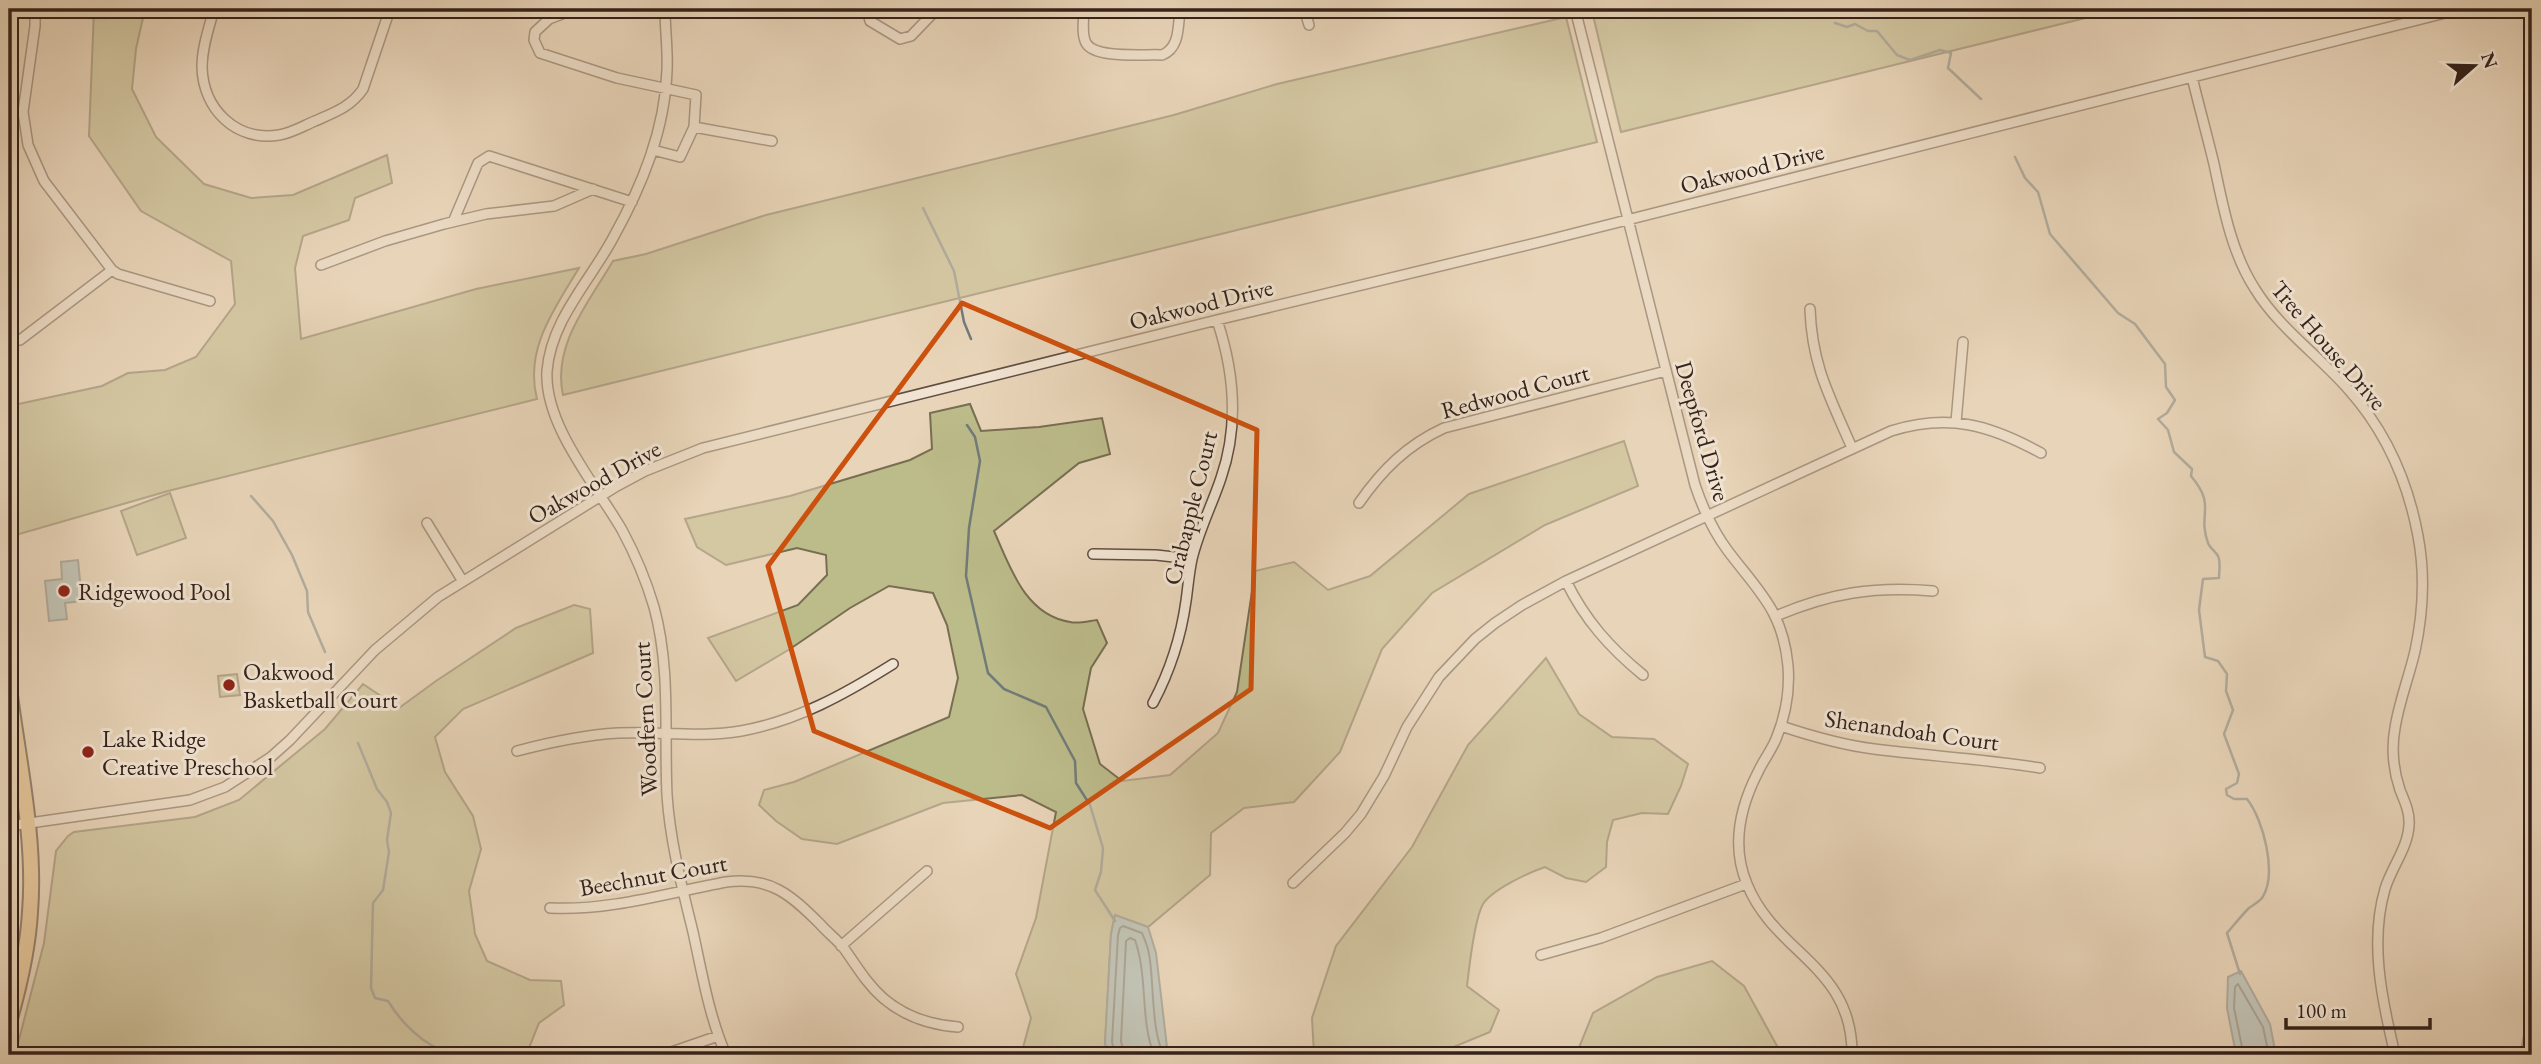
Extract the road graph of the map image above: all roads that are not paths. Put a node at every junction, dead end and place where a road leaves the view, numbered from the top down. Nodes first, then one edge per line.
1 (35, 9) edge
2 (214, 9) edge
3 (390, 9) edge
4 (575, 9) edge
5 (665, 9) edge
6 (871, 9) edge
7 (937, 9) edge
8 (1084, 9) edge
9 (1180, 9) edge
10 (1304, 9) edge
11 (1575, 9) edge
12 (2498, 12) dead end
13 (1309, 25) dead end
14 (2192, 77) junction
15 (666, 88) junction
16 (23, 112) junction
17 (9, 114) edge
18 (694, 127) junction
19 (772, 141) dead end
20 (653, 150) junction
21 (593, 189) junction
22 (632, 202) junction
23 (1629, 219) junction
24 (453, 222) junction
25 (321, 265) dead end
26 (112, 270) junction
27 (210, 301) dead end
28 (1810, 309) dead end
29 (1217, 320) junction
30 (20, 340) dead end
31 (1963, 342) dead end
32 (1666, 371) junction
33 (1956, 422) junction
34 (1852, 448) junction
35 (2041, 453) dead end
36 (601, 496) junction
37 (1359, 503) dead end
38 (1706, 515) junction
39 (427, 523) dead end
40 (1093, 554) dead end
41 (1192, 558) junction
42 (462, 580) junction
43 (1566, 581) junction
44 (1933, 592) dead end
45 (1776, 616) junction
46 (893, 664) dead end
47 (1643, 675) dead end
48 (9, 688) edge
49 (1153, 703) dead end
50 (1781, 726) junction
51 (667, 734) junction
52 (517, 751) dead end
53 (2040, 768) dead end
54 (26, 824) junction
55 (9, 826) edge
56 (927, 871) dead end
57 (1293, 884) dead end
58 (1746, 884) junction
59 (683, 890) junction
60 (550, 908) dead end
61 (841, 946) junction
62 (1541, 955) dead end
63 (9, 1022) edge
64 (958, 1027) dead end
65 (718, 1036) junction
66 (2393, 1046) dead end
67 (663, 1055) edge
68 (726, 1055) edge
69 (1852, 1055) edge

1 - 16 street
2 - 3 street
4 - 15 street
5 - 15 street, Woodfern Court
6 - 7 street
8 - 9 street
10 - 13 street
11 - 23 street, Deepford Drive
12 - 14 street, Oakwood Drive
14 - 23 street, Oakwood Drive
14 - 66 street, Tree House Drive
15 - 18 street
15 - 20 street, Woodfern Court
16 - 17 street
16 - 26 street
18 - 19 street
18 - 20 street
20 - 22 street, Woodfern Court
21 - 22 street
21 - 24 street
21 - 24 street
22 - 36 street, Woodfern Court
23 - 29 street, Oakwood Drive
23 - 32 street, Deepford Drive
24 - 25 street
26 - 27 street
26 - 30 street
28 - 34 street
29 - 36 street, Oakwood Drive
29 - 41 street, Crabapple Court
31 - 33 street
32 - 37 street, Redwood Court
32 - 38 street, Deepford Drive
33 - 34 street
33 - 35 street
34 - 38 street
36 - 42 street, Oakwood Drive
36 - 51 street, Woodfern Court
38 - 43 street
38 - 45 street, Deepford Drive
39 - 42 street
40 - 41 street
41 - 49 street, Crabapple Court
42 - 54 street, Oakwood Drive
43 - 47 street
43 - 57 street
44 - 45 street
45 - 50 street, Deepford Drive
46 - 51 street
48 - 54 main road
50 - 53 street, Shenandoah Court
50 - 58 street, Deepford Drive
51 - 52 street
51 - 59 street, Woodfern Court
54 - 55 street, Oakwood Drive
54 - 63 main road
56 - 61 street
58 - 62 street
58 - 69 street, Deepford Drive
59 - 60 street, Beechnut Court
59 - 61 street, Beechnut Court
59 - 65 street, Woodfern Court
61 - 64 street, Beechnut Court
65 - 67 street
65 - 68 street, Woodfern Court

